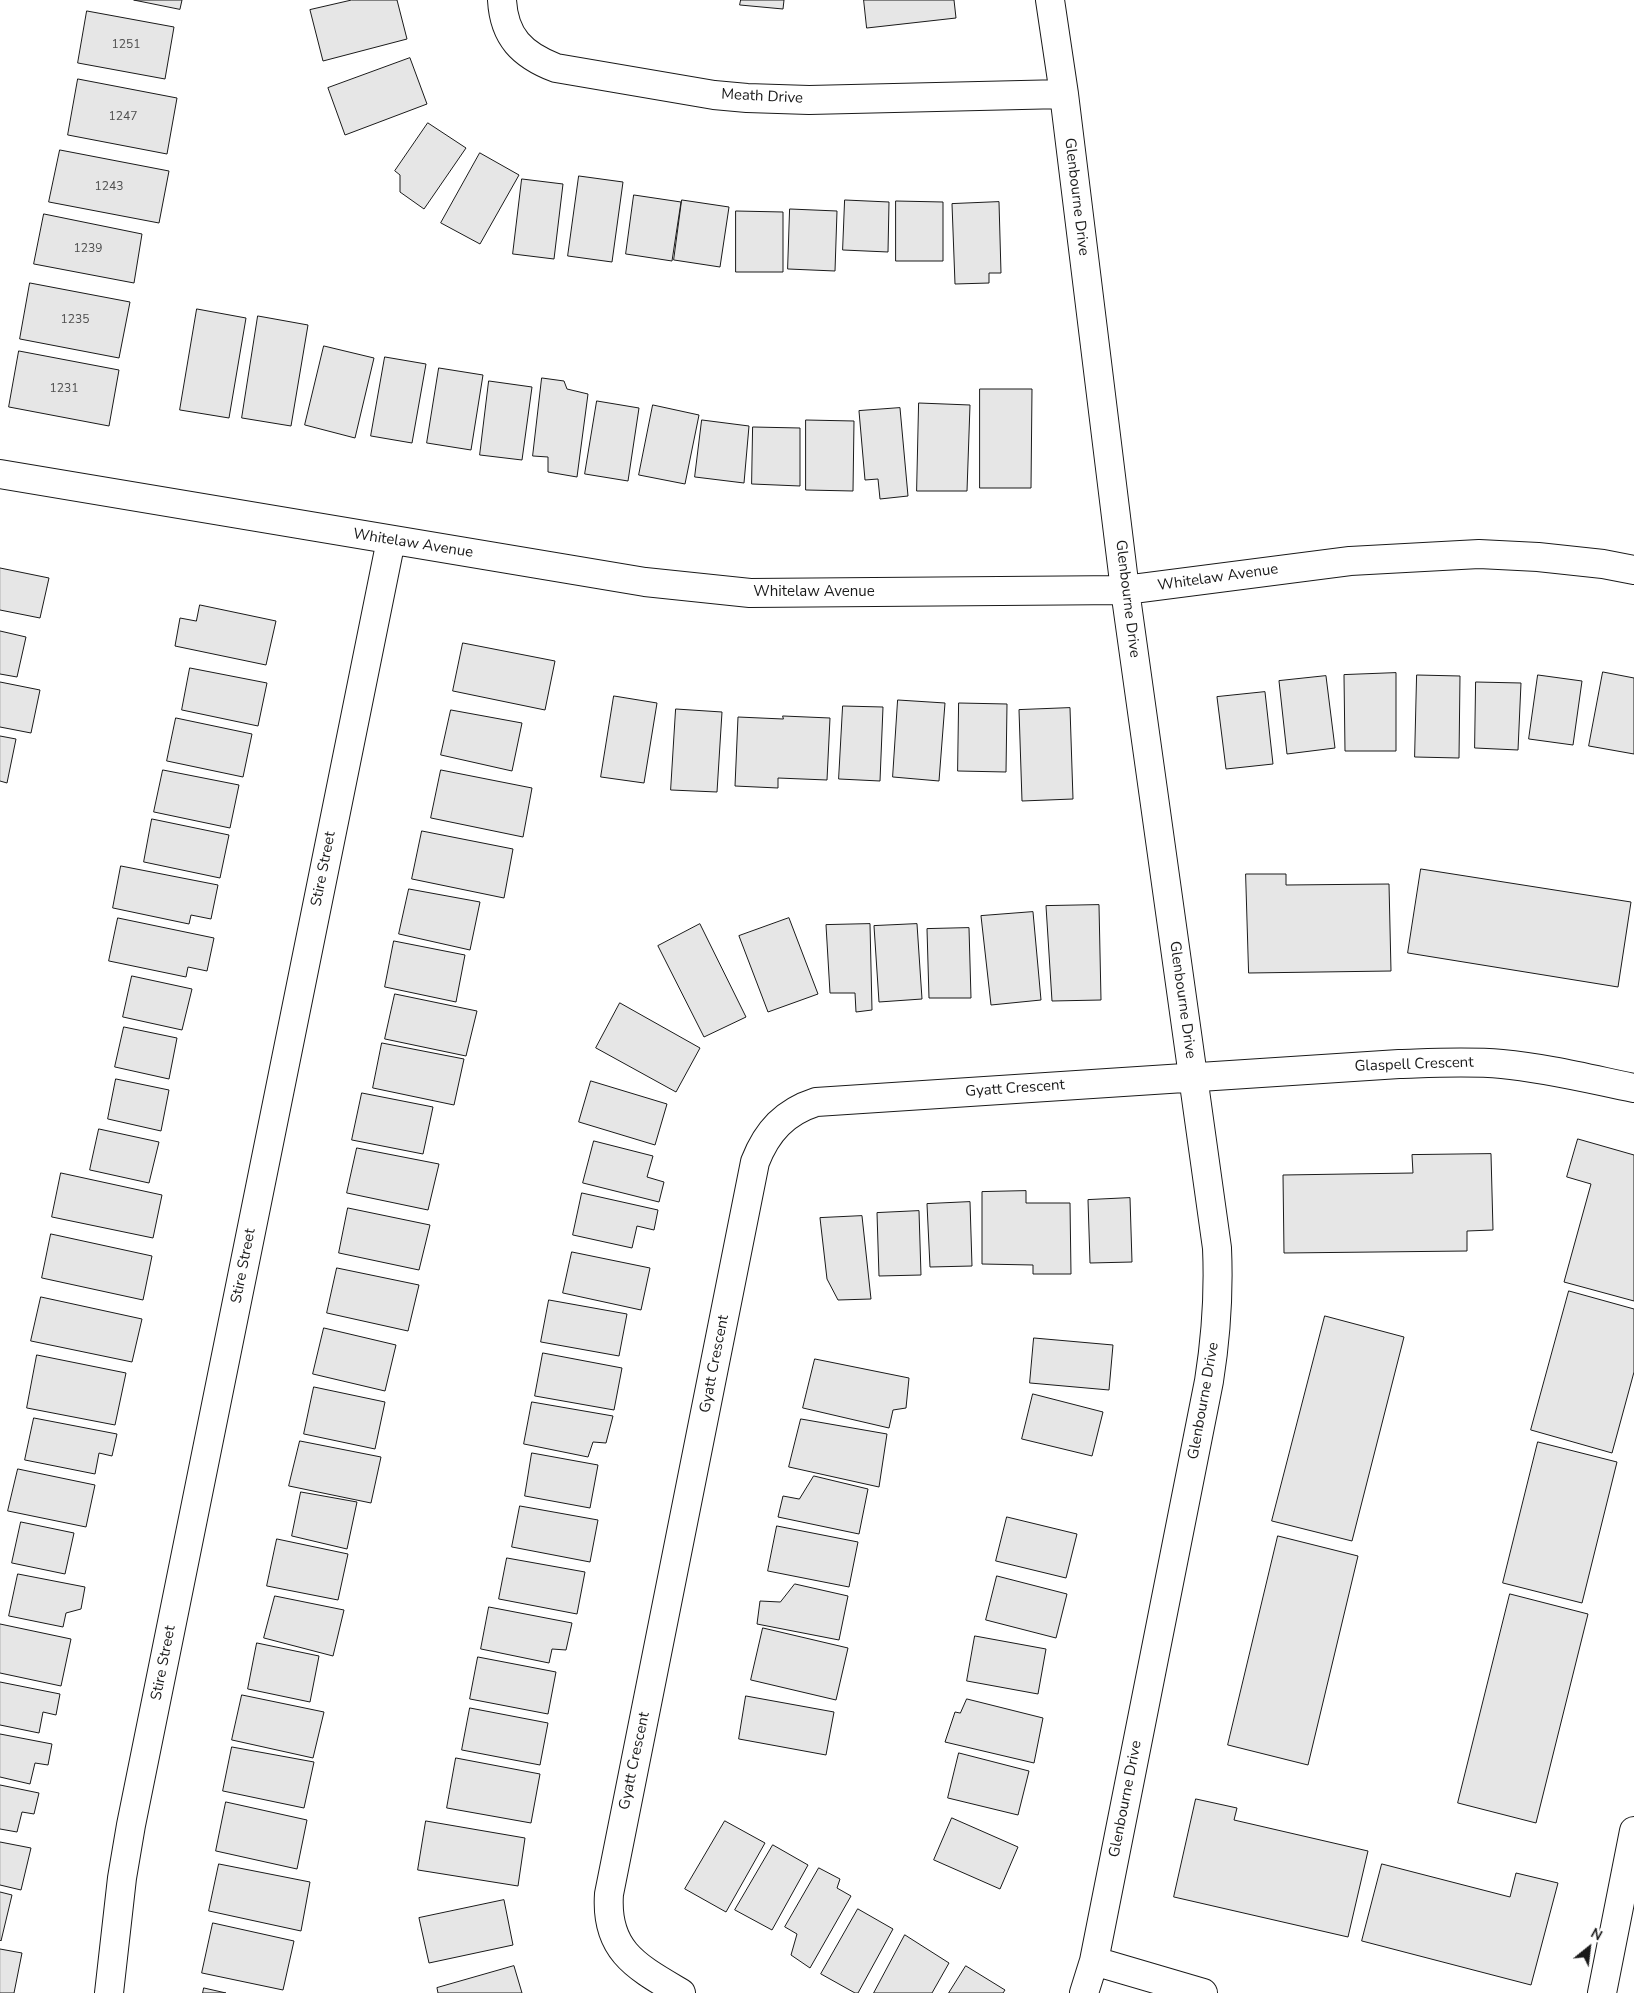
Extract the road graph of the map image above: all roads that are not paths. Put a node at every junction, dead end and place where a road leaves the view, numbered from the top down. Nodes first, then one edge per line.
1 (502, 0) edge
2 (1050, 0) edge
3 (1064, 94) junction
4 (0, 474) edge
5 (391, 540) junction
6 (1634, 570) edge
7 (1125, 590) junction
8 (1192, 1078) junction
9 (1634, 1088) edge
10 (1634, 1831) edge
11 (1094, 1962) junction
12 (109, 1993) edge
13 (681, 1993) edge
14 (1084, 1993) edge
15 (1203, 1993) edge
16 (1602, 1993) edge

1 - 3 street, Meath Drive
2 - 3 street, Glenbourne Drive
3 - 7 street, Glenbourne Drive
4 - 5 street, Whitelaw Avenue
5 - 7 street, Whitelaw Avenue
5 - 12 street, Stire Street
6 - 7 street, Whitelaw Avenue
7 - 8 street, Glenbourne Drive
8 - 9 street, Glaspell Crescent
8 - 11 street, Glenbourne Drive
8 - 13 street, Gyatt Crescent
10 - 16 street
11 - 14 street, Glenbourne Drive
11 - 15 street

